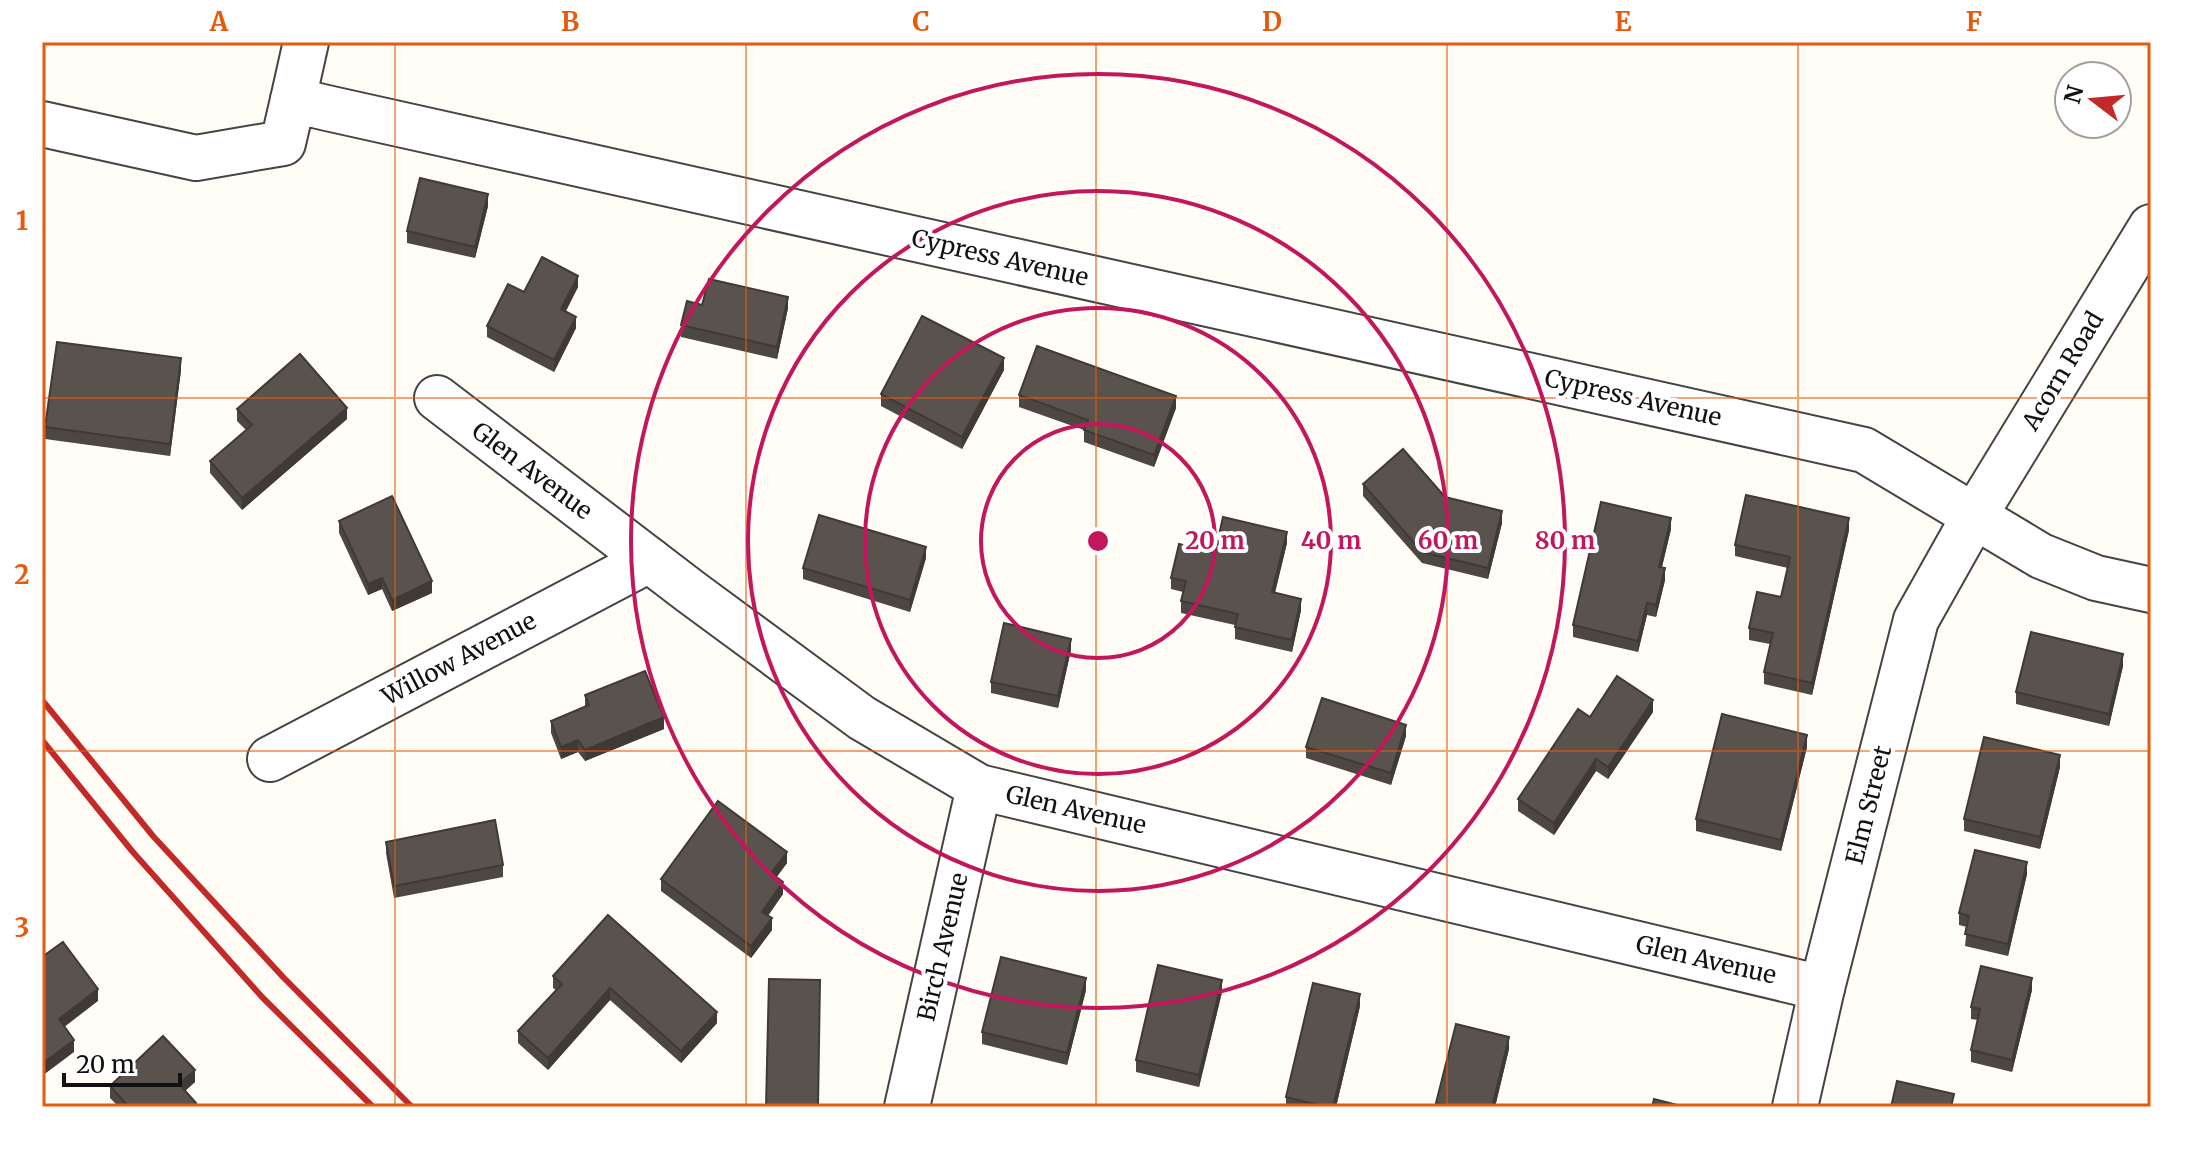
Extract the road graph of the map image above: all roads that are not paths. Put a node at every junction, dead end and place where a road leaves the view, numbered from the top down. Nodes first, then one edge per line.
1 (306, 42) edge
2 (293, 100) junction
3 (42, 124) edge
4 (2151, 227) edge
5 (437, 398) dead end
6 (1975, 515) junction
7 (649, 560) junction
8 (2151, 590) edge
9 (270, 759) dead end
10 (979, 787) junction
11 (1822, 988) junction
12 (907, 1107) edge
13 (1795, 1107) edge

1 - 2 street
2 - 3 street
2 - 6 street, Cypress Avenue
4 - 6 street, Acorn Road
5 - 7 street, Glen Avenue
6 - 8 street, Cypress Avenue
6 - 11 street, Elm Street
7 - 9 street, Willow Avenue
7 - 10 street, Glen Avenue
10 - 11 street, Glen Avenue
10 - 12 street, Birch Avenue
11 - 13 street, Elm Street

